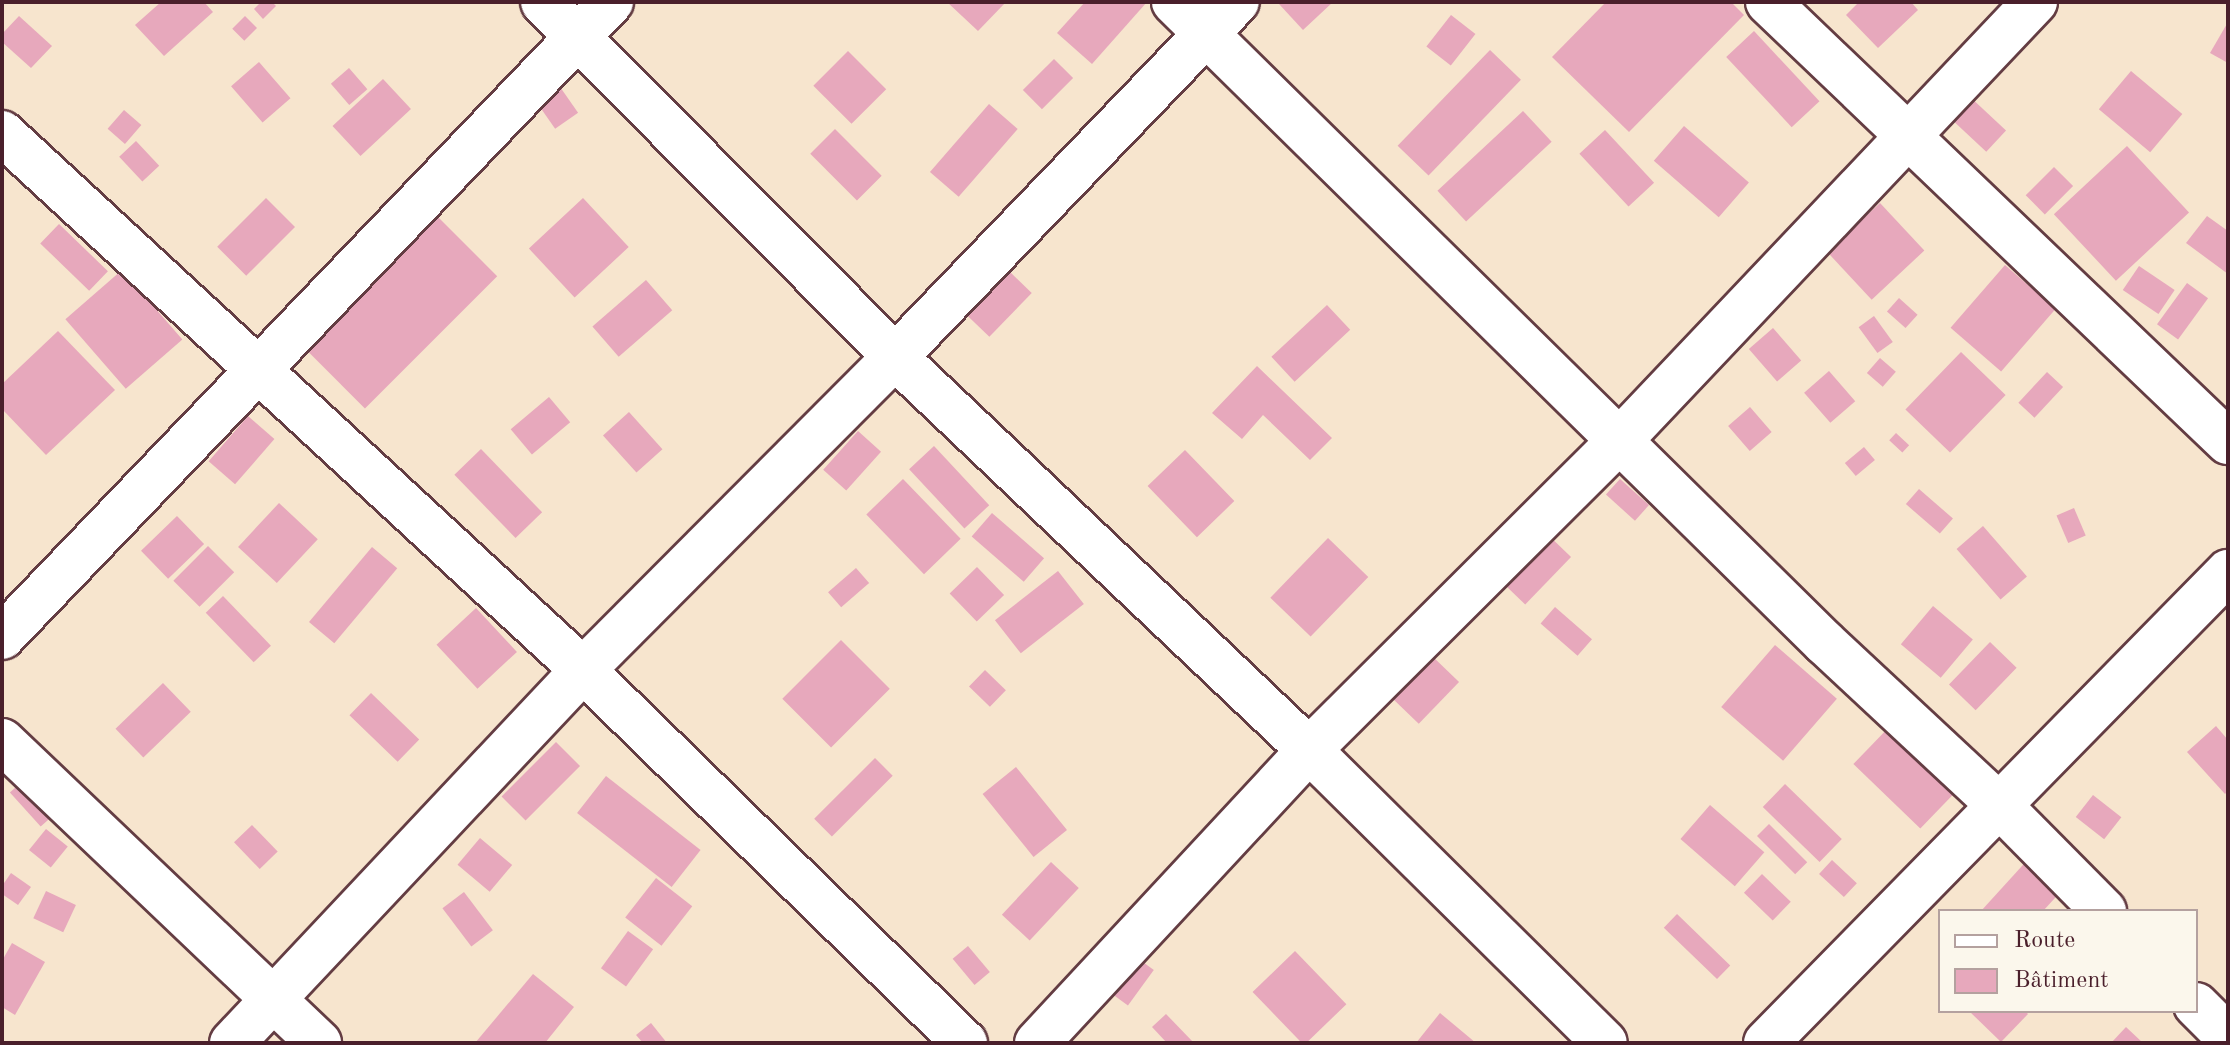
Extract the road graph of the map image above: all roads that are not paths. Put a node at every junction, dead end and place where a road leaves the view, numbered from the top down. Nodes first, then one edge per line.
1 (543, 2) edge
2 (611, 2) edge
3 (1174, 2) edge
4 (1237, 2) edge
5 (1768, 2) edge
6 (2035, 2) edge
7 (1206, 33) junction
8 (578, 35) junction
9 (2, 133) edge
10 (1906, 137) junction
11 (895, 357) junction
12 (258, 367) junction
13 (1621, 439) junction
14 (2228, 442) edge
15 (2228, 572) edge
16 (2, 637) edge
17 (583, 670) junction
18 (2, 741) edge
19 (1309, 750) junction
20 (2000, 806) junction
21 (2102, 909) edge
22 (276, 999) junction
23 (2198, 1007) edge
24 (2228, 1037) edge
25 (232, 1043) edge
26 (319, 1043) edge
27 (965, 1043) edge
28 (1037, 1043) edge
29 (1605, 1043) edge
30 (1766, 1043) edge

1 - 8 street
2 - 8 street
3 - 7 street
4 - 7 street
5 - 10 street
6 - 10 street
7 - 11 street
7 - 13 street
8 - 11 street
8 - 12 street
9 - 12 street
10 - 13 street
10 - 14 street
11 - 17 street
11 - 19 street
12 - 16 street
12 - 17 street
13 - 19 street
13 - 20 street
15 - 20 street
17 - 22 street
17 - 27 street
18 - 22 street
19 - 28 street
19 - 29 street
20 - 21 street
20 - 30 street
22 - 25 street
22 - 26 street
23 - 24 street

